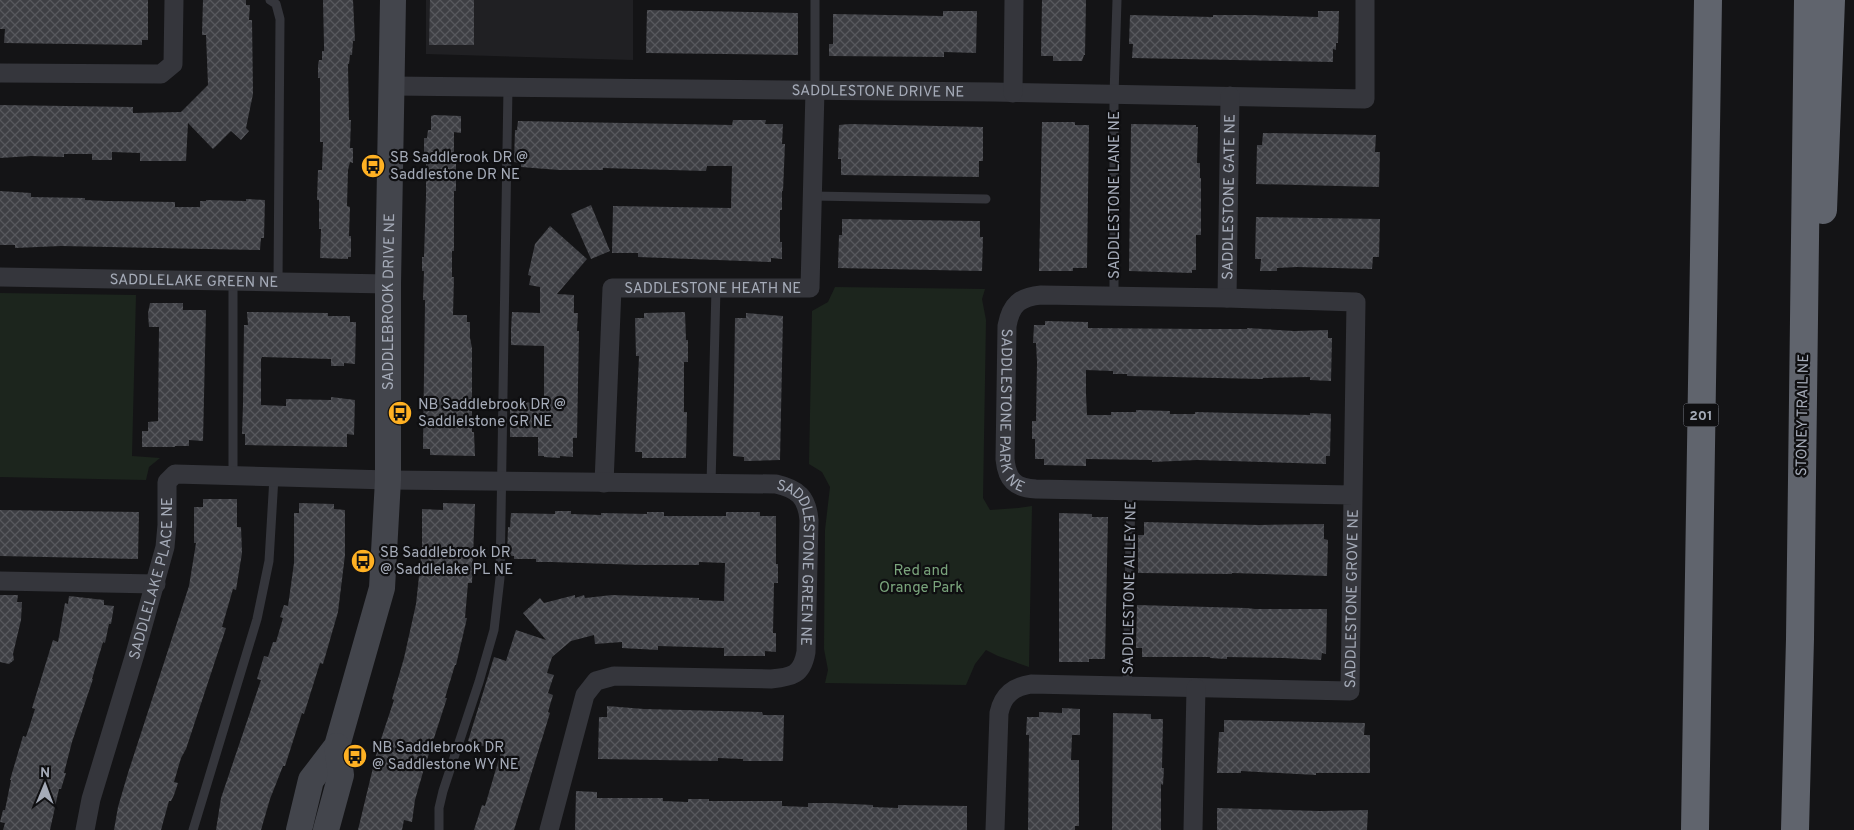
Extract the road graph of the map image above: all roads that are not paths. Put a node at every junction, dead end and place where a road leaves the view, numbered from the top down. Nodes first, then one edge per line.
1 (174, 0) edge
2 (270, 0) edge
3 (393, 0) edge
4 (815, 0) edge
5 (1014, 0) edge
6 (1117, 0) edge
7 (1365, 0) edge
8 (1699, 0) edge
9 (1708, 0) edge
10 (1808, 0) edge
11 (1831, 0) edge
12 (0, 73) edge
13 (392, 86) junction
14 (508, 87) junction
15 (815, 90) junction
16 (1013, 93) junction
17 (1114, 95) junction
18 (1230, 96) junction
19 (812, 196) junction
20 (1704, 197) junction
21 (986, 199) dead end
22 (0, 277) edge
23 (233, 281) junction
24 (278, 282) junction
25 (388, 284) junction
26 (716, 288) junction
27 (1114, 295) junction
28 (1227, 298) junction
29 (233, 476) junction
30 (274, 477) junction
31 (1801, 479) junction
32 (388, 480) junction
33 (502, 481) junction
34 (604, 483) junction
35 (712, 484) junction
36 (1131, 490) junction
37 (1353, 496) junction
38 (0, 581) edge
39 (156, 584) junction
40 (1127, 686) junction
41 (1196, 688) junction
42 (337, 746) junction
43 (85, 830) edge
44 (193, 830) edge
45 (299, 830) edge
46 (326, 830) edge
47 (439, 830) edge
48 (549, 830) edge
49 (995, 830) edge
50 (1193, 830) edge
51 (1695, 830) edge
52 (1795, 830) edge

1 - 12 street
2 - 24 lane
3 - 13 street, SADDLEBROOK DRIVE NE
4 - 15 lane
5 - 16 street
6 - 17 lane, SADDLESTONE LANE NE
7 - 18 street, SADDLESTONE DRIVE NE
8 - 20 highway
9 - 20 highway, 201
10 - 31 highway, STONEY TRAIL NE
11 - 31 highway
13 - 14 street, SADDLESTONE DRIVE NE
13 - 25 street, SADDLEBROOK DRIVE NE
14 - 15 street, SADDLESTONE DRIVE NE
14 - 33 lane
15 - 16 street, SADDLESTONE DRIVE NE
15 - 19 street, SADDLESTONE HEATH NE
16 - 17 street, SADDLESTONE DRIVE NE
17 - 18 street, SADDLESTONE DRIVE NE
17 - 27 lane, SADDLESTONE LANE NE
18 - 28 street, SADDLESTONE GATE NE
19 - 21 lane
19 - 26 street, SADDLESTONE HEATH NE
20 - 51 highway, 201
22 - 23 street, SADDLELAKE GREEN NE
23 - 24 street, SADDLELAKE GREEN NE
23 - 29 lane
24 - 25 street, SADDLELAKE GREEN NE
25 - 32 street, SADDLEBROOK DRIVE NE
26 - 34 street, SADDLESTONE HEATH NE
26 - 35 lane
27 - 28 street, SADDLESTONE PARK NE
27 - 36 street, SADDLESTONE PARK NE
28 - 37 street, SADDLESTONE GROVE NE
29 - 30 street, SADDLELAKE PLACE NE
29 - 39 street, SADDLELAKE PLACE NE
30 - 32 street, SADDLELAKE PLACE NE
30 - 44 lane
31 - 52 highway, STONEY TRAIL NE
32 - 33 street, SADDLESTONE GREEN NE
32 - 42 street, SADDLEBROOK DRIVE NE
33 - 34 street, SADDLESTONE GREEN NE
33 - 47 lane
34 - 35 street, SADDLESTONE GREEN NE
35 - 48 street, SADDLESTONE GREEN NE
36 - 37 street, SADDLESTONE PARK NE
36 - 40 lane, SADDLESTONE ALLEY NE
37 - 41 street, SADDLESTONE GROVE NE
38 - 39 street
39 - 43 street, SADDLELAKE PLACE NE
40 - 41 street, SADDLESTONE GROVE NE
40 - 49 street, SADDLESTONE GROVE NE
41 - 50 street
42 - 45 street, SADDLEBROOK DRIVE NE
42 - 46 street, SADDLEBROOK DRIVE NE

